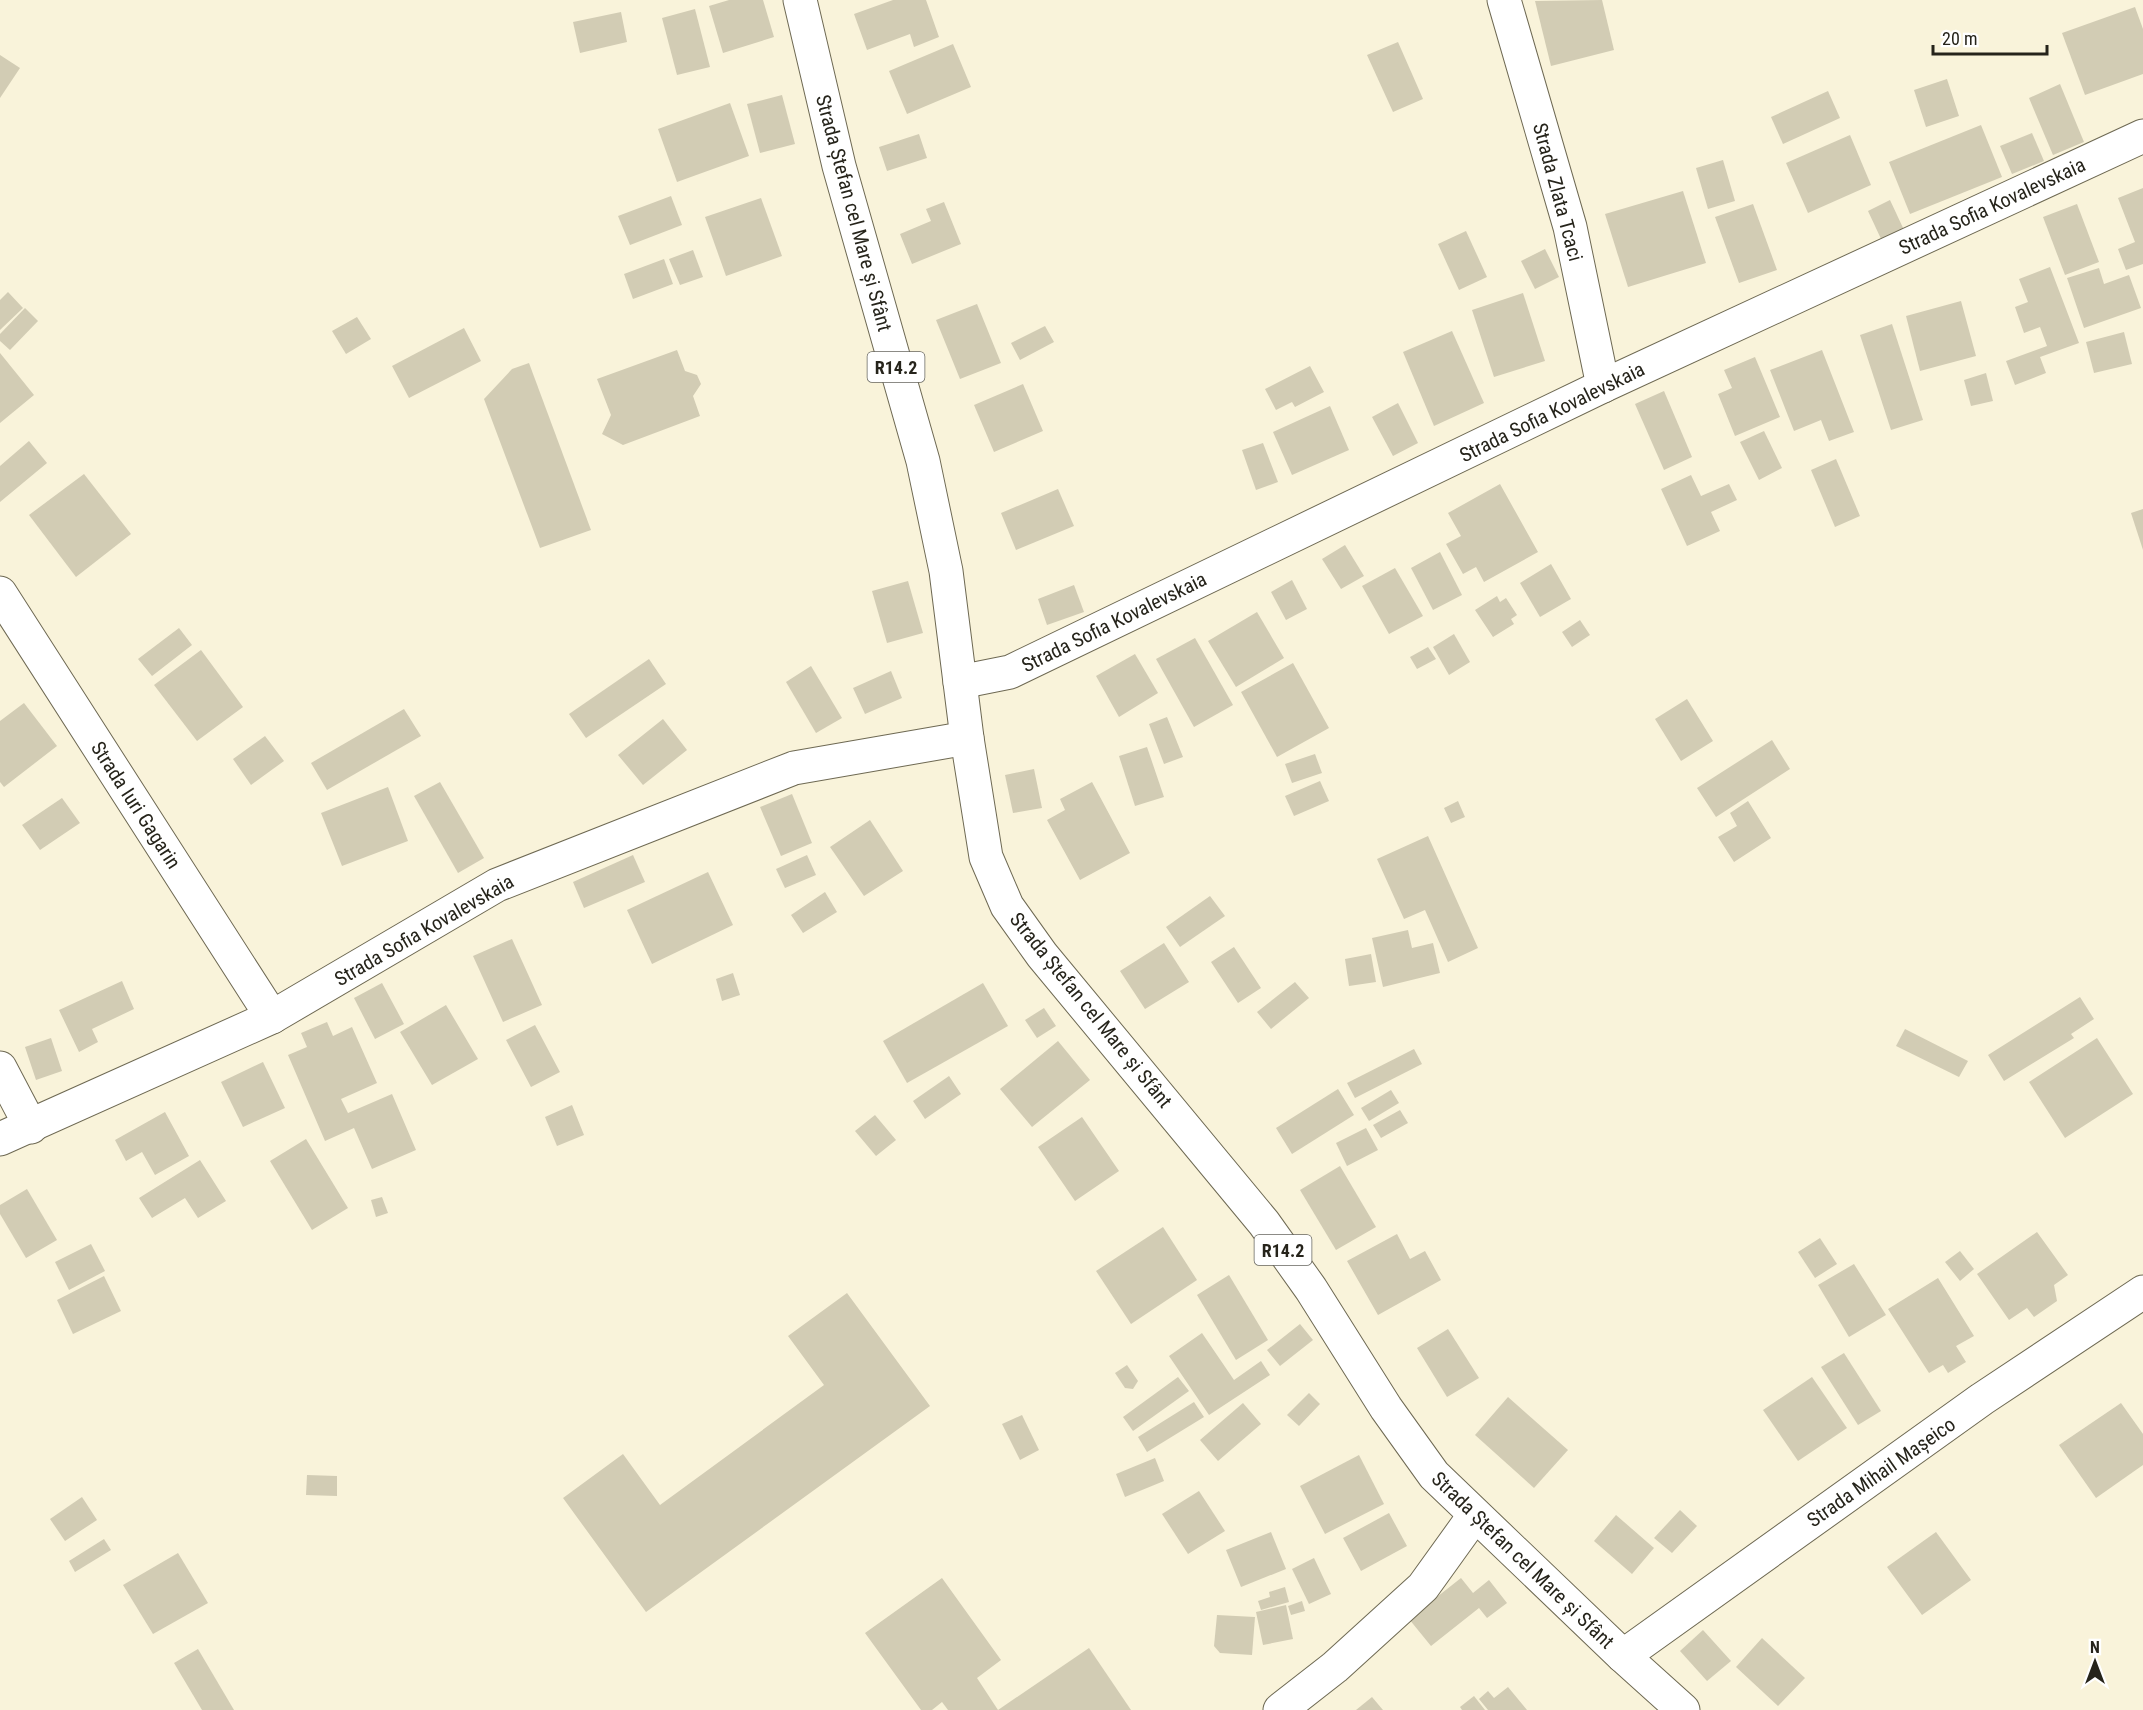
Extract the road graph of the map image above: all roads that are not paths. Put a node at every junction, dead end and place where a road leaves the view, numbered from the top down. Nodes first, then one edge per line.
1 (800, 0) edge
2 (1504, 0) edge
3 (2143, 136) edge
4 (1604, 386) junction
5 (0, 593) edge
6 (960, 682) junction
7 (967, 738) junction
8 (272, 1017) junction
9 (0, 1068) edge
10 (31, 1127) junction
11 (0, 1139) edge
12 (2143, 1292) edge
13 (1474, 1516) junction
14 (1623, 1656) junction
15 (1280, 1710) edge
16 (1683, 1710) edge

1 - 6 street, Strada Ștefan cel Mare și Sfânt / R14.2
2 - 4 street, Strada Zlata Tcaci
3 - 4 street, Strada Sofia Kovalevskaia
4 - 6 street, Strada Sofia Kovalevskaia
5 - 8 street, Strada Iuri Gagarin
6 - 7 street, Strada Ștefan cel Mare și Sfânt / R14.2
7 - 8 street, Strada Sofia Kovalevskaia
7 - 13 street, Strada Ștefan cel Mare și Sfânt / R14.2
8 - 10 street, Strada Sofia Kovalevskaia
9 - 10 street
10 - 11 street, Strada Sofia Kovalevskaia
12 - 14 street, Strada Mihail Mașeico
13 - 14 street, Strada Ștefan cel Mare și Sfânt / R14.2
13 - 15 street
14 - 16 street, Strada Ștefan cel Mare și Sfânt / R14.2

